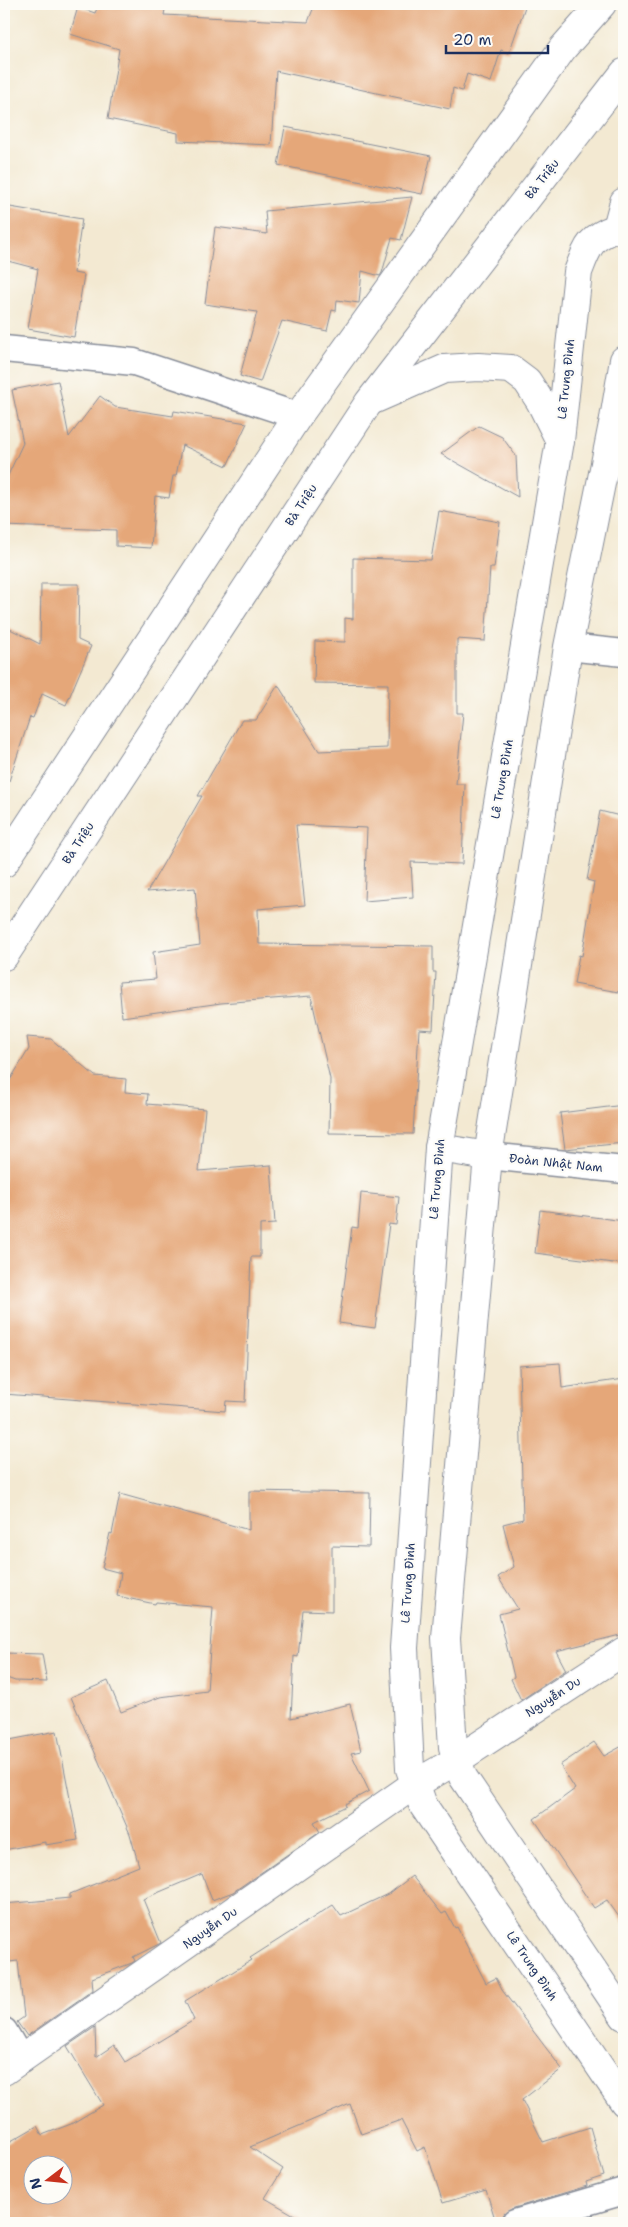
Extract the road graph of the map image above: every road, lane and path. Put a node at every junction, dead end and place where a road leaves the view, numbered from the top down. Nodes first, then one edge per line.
1 (602, 4) edge
2 (624, 72) edge
3 (624, 202) edge
4 (621, 230) edge
5 (4, 349) edge
6 (624, 360) edge
7 (369, 402) junction
8 (298, 416) junction
9 (619, 418) edge
10 (560, 441) junction
11 (568, 648) junction
12 (624, 653) edge
13 (4, 863) edge
14 (4, 956) edge
15 (439, 1148) junction
16 (488, 1156) junction
17 (624, 1170) edge
18 (624, 1651) edge
19 (457, 1760) junction
20 (415, 1784) junction
21 (624, 2016) edge
22 (4, 2031) edge
23 (12, 2066) edge
24 (624, 2102) edge
25 (624, 2191) edge
26 (515, 2223) edge

1 - 8 main road
2 - 7 main road, Bà Triệu
3 - 4 main road
4 - 10 main road, Lê Trung Đình
5 - 8 street
6 - 9 main road
7 - 10 main road
7 - 14 main road, Bà Triệu
8 - 13 main road
9 - 11 main road
10 - 15 main road, Lê Trung Đình
11 - 12 street
11 - 16 main road
15 - 16 main road
15 - 20 main road, Lê Trung Đình
16 - 17 street, Đoàn Nhật Nam
16 - 19 main road
18 - 19 main road, Nguyễn Du
19 - 20 main road, Nguyễn Du
19 - 21 main road
20 - 23 main road, Nguyễn Du
20 - 24 main road, Lê Trung Đình
22 - 23 street
25 - 26 street

